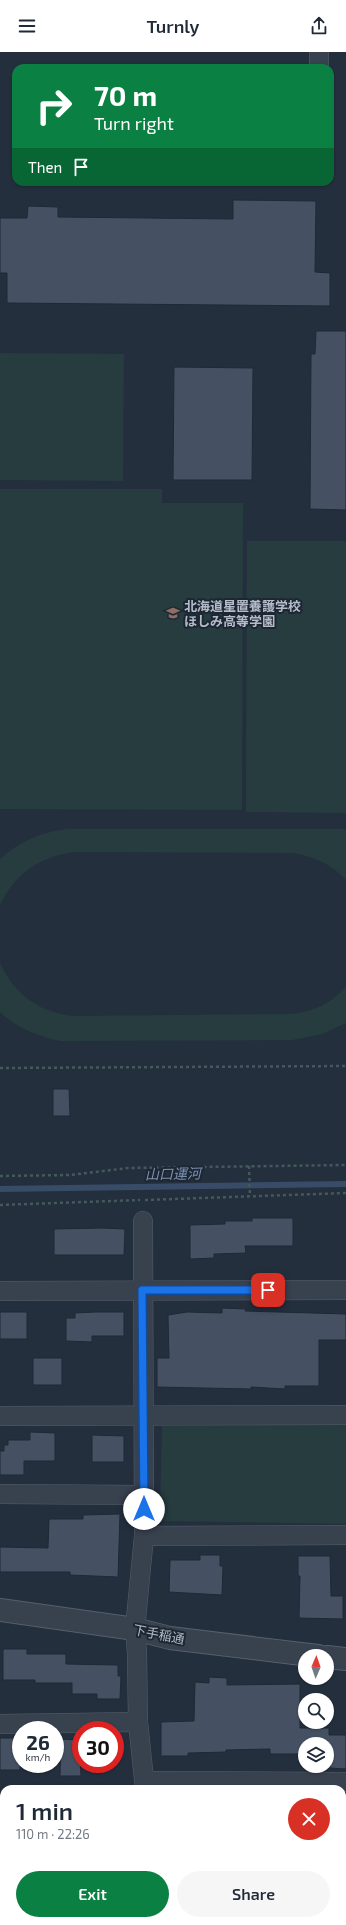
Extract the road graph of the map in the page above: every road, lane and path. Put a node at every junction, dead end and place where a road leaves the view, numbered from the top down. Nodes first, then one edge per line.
1 (319, 52) edge
2 (319, 64) edge
3 (346, 1066) edge
4 (0, 1068) edge
5 (346, 1165) edge
6 (249, 1166) junction
7 (0, 1176) edge
8 (346, 1193) edge
9 (250, 1196) junction
10 (0, 1205) edge
11 (143, 1221) dead end
12 (142, 1290) junction
13 (346, 1290) edge
14 (0, 1291) edge
15 (346, 1415) edge
16 (0, 1416) edge
17 (143, 1416) junction
18 (0, 1494) edge
19 (144, 1495) junction
20 (346, 1535) edge
21 (144, 1536) junction
22 (0, 1610) edge
23 (135, 1629) junction
24 (298, 1654) edge
25 (334, 1658) edge
26 (346, 1659) edge
27 (138, 1722) junction
28 (0, 1724) edge
29 (346, 1782) edge
30 (145, 1785) edge

1 - 2 street
3 - 4 path
5 - 6 path
6 - 7 path
6 - 9 path
8 - 9 path
9 - 10 path
11 - 12 street
12 - 13 street
12 - 14 street
12 - 17 street
15 - 17 street
16 - 17 street
17 - 19 street
18 - 19 street
19 - 21 street
20 - 21 street
21 - 23 street
22 - 23 street, 下手稲通
23 - 24 street, 下手稲通
23 - 27 street
25 - 26 street
27 - 28 street
27 - 30 street
29 - 30 street

